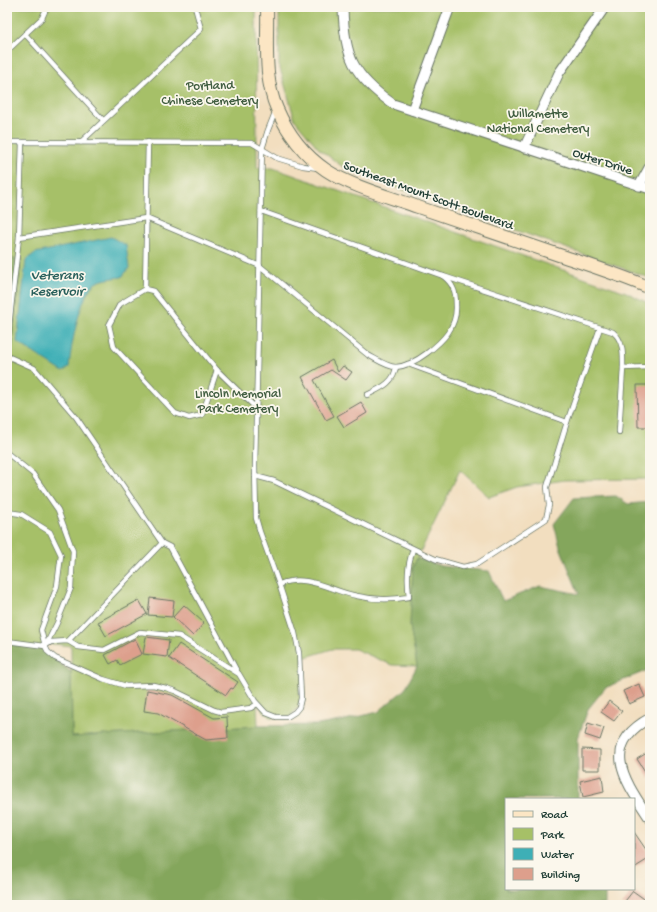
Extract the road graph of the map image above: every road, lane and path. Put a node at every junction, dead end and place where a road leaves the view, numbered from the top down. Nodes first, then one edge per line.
1 (48, 7) edge
2 (195, 7) edge
3 (267, 7) edge
4 (343, 7) edge
5 (450, 7) edge
6 (605, 7) edge
7 (26, 34) junction
8 (7, 51) edge
9 (277, 109) junction
10 (412, 110) junction
11 (103, 120) junction
12 (7, 142) edge
13 (22, 142) junction
14 (81, 142) junction
15 (148, 142) junction
16 (524, 148) junction
17 (262, 149) junction
18 (650, 166) edge
19 (324, 169) junction
20 (639, 186) junction
21 (650, 189) edge
22 (261, 211) junction
23 (146, 218) junction
24 (20, 237) junction
25 (260, 266) junction
26 (444, 276) junction
27 (650, 288) edge
28 (145, 289) junction
29 (600, 328) junction
30 (7, 344) edge
31 (7, 356) edge
32 (408, 364) junction
33 (396, 367) junction
34 (650, 367) edge
35 (623, 368) junction
36 (217, 370) junction
37 (367, 394) dead end
38 (257, 409) junction
39 (567, 422) junction
40 (620, 432) dead end
41 (7, 453) edge
42 (255, 476) junction
43 (7, 512) edge
44 (162, 543) junction
45 (413, 550) junction
46 (280, 584) junction
47 (7, 641) edge
48 (68, 641) junction
49 (45, 646) junction
50 (239, 674) junction
51 (257, 704) junction
52 (650, 718) edge
53 (650, 819) edge

1 - 7 lane
2 - 11 lane
3 - 9 main road, Southeast Mount Scott Boulevard
4 - 10 street, Outer Drive
5 - 10 street
6 - 16 street
7 - 8 lane
7 - 11 lane
9 - 17 lane
9 - 19 main road, Southeast Mount Scott Boulevard
10 - 16 street, Outer Drive
11 - 14 lane
12 - 13 lane
13 - 14 lane
13 - 24 lane
14 - 15 lane
15 - 17 lane
15 - 23 lane
16 - 20 street, Outer Drive
17 - 19 lane
17 - 22 lane
18 - 20 street
19 - 27 main road, Southeast Mount Scott Boulevard
20 - 21 street, Outer Drive
22 - 25 lane
22 - 26 lane
23 - 24 lane
23 - 25 lane
23 - 28 lane
24 - 30 lane
25 - 33 lane
25 - 38 lane
26 - 29 lane
26 - 32 lane
28 - 36 lane
28 - 36 lane
29 - 35 lane
29 - 39 lane
31 - 44 lane
32 - 33 lane
32 - 39 lane
33 - 37 lane
34 - 35 lane
35 - 40 lane
36 - 38 lane
38 - 42 lane
39 - 45 lane
41 - 49 lane
42 - 45 lane
42 - 46 lane
43 - 49 lane
44 - 48 lane
44 - 50 lane
45 - 46 lane
46 - 51 lane
47 - 49 lane
48 - 49 lane
48 - 50 lane
49 - 51 lane
50 - 51 lane
52 - 53 street

